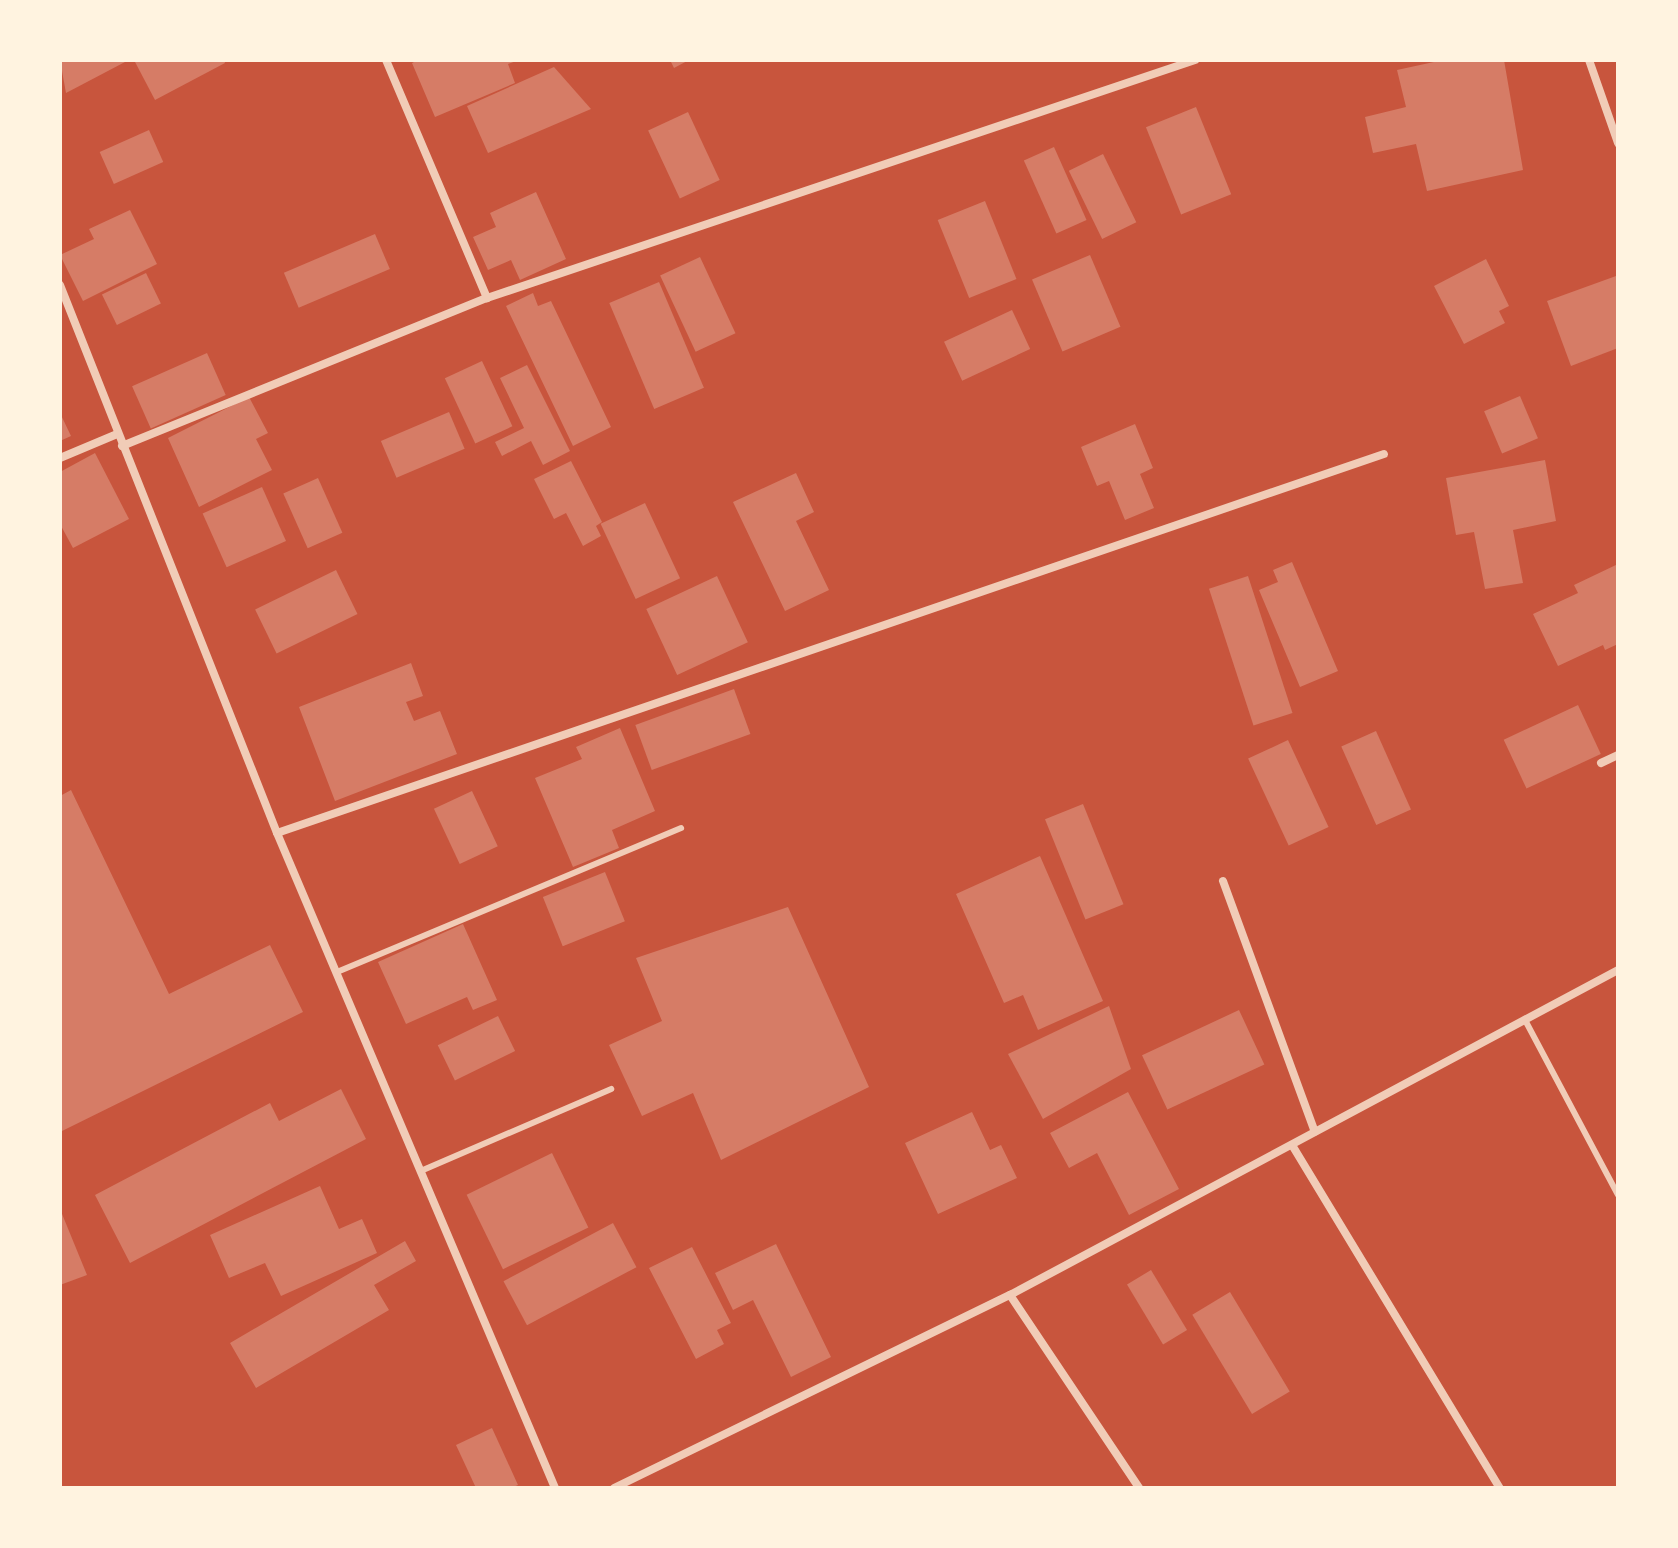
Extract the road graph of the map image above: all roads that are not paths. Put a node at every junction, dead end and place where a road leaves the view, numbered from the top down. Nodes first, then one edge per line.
1 (386, 60) edge
2 (1195, 60) edge
3 (1589, 60) edge
4 (1618, 143) edge
5 (60, 285) edge
6 (487, 298) junction
7 (117, 434) junction
8 (122, 446) junction
9 (1384, 454) dead end
10 (60, 458) edge
11 (1618, 755) edge
12 (1601, 763) dead end
13 (681, 828) dead end
14 (277, 833) junction
15 (1223, 881) dead end
16 (1618, 970) edge
17 (337, 972) junction
18 (1525, 1020) junction
19 (611, 1089) dead end
20 (1315, 1132) junction
21 (1292, 1145) junction
22 (423, 1170) junction
23 (1618, 1195) edge
24 (1010, 1295) junction
25 (555, 1488) edge
26 (614, 1488) edge
27 (1139, 1488) edge
28 (1500, 1488) edge

1 - 6 street
2 - 6 street
3 - 4 street
5 - 7 street
6 - 8 street
7 - 8 street
7 - 10 street
8 - 14 street
9 - 14 street
11 - 12 street
13 - 17 lane
14 - 17 street
15 - 20 street
16 - 18 street
17 - 22 street
18 - 20 street
18 - 23 lane
19 - 22 lane
20 - 21 street
21 - 24 street
21 - 28 street
22 - 25 street
24 - 26 street
24 - 27 street

